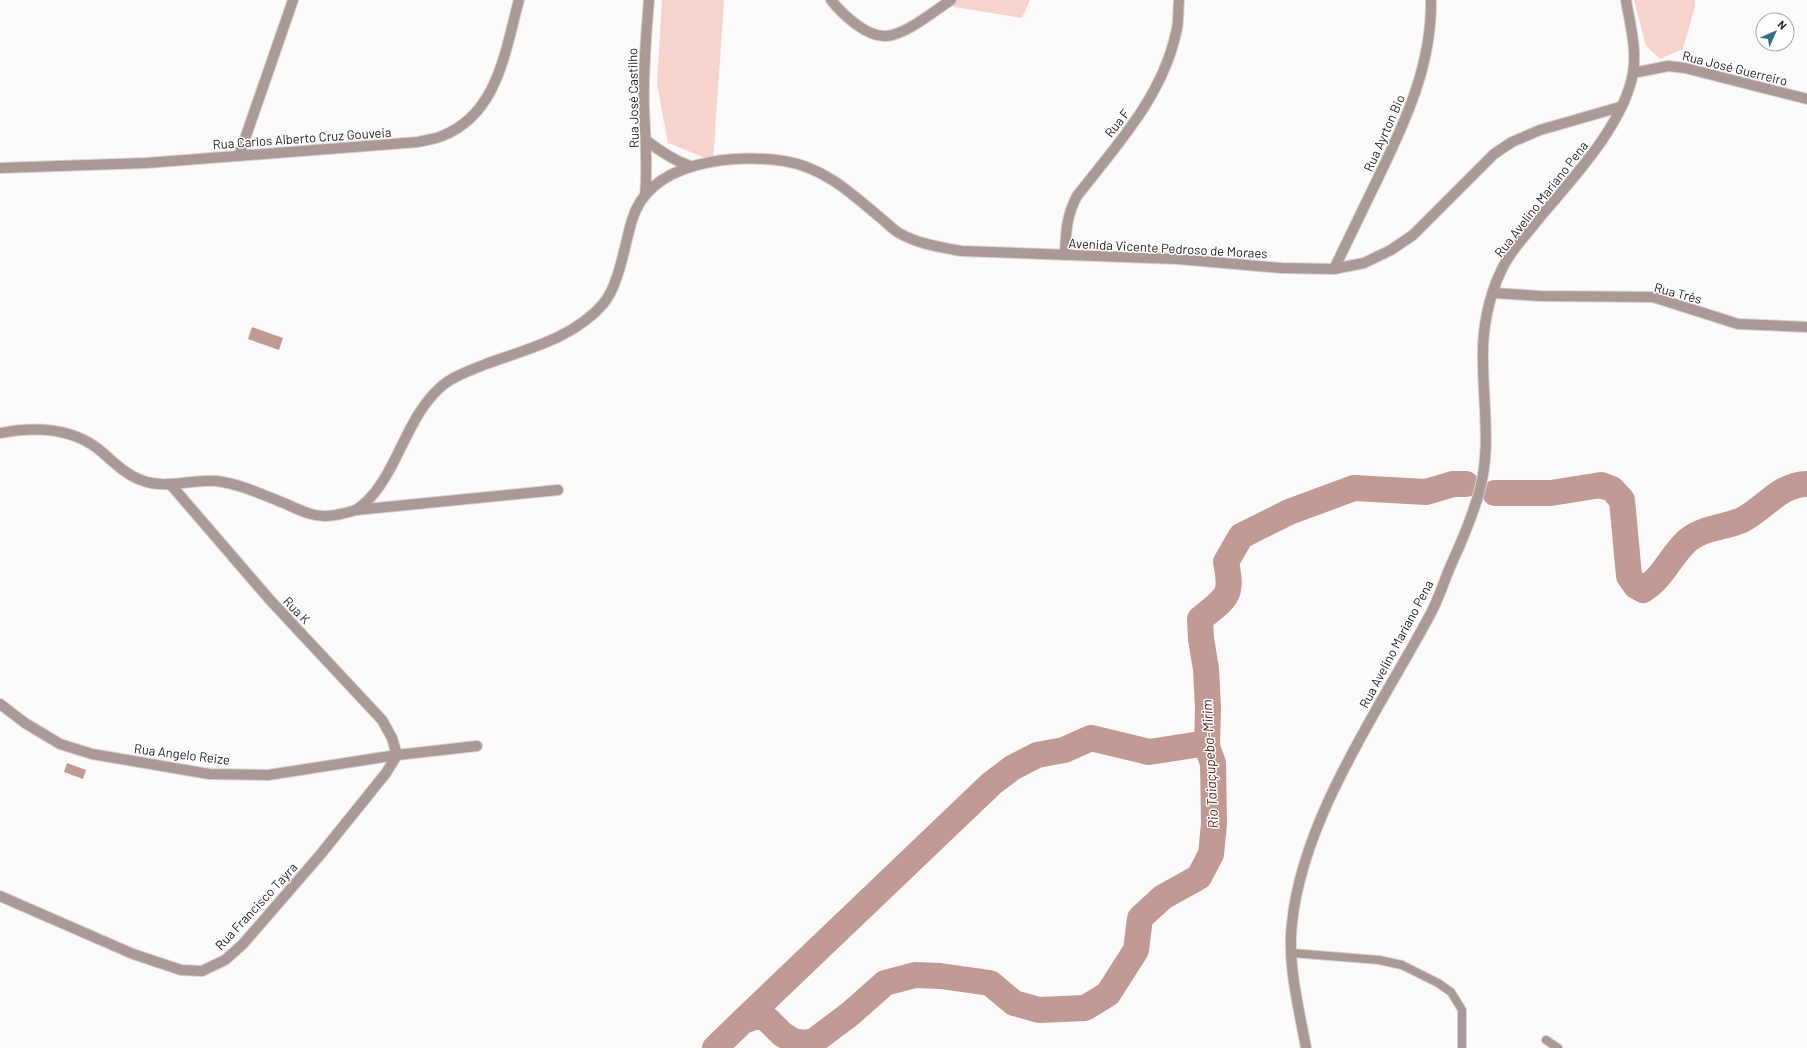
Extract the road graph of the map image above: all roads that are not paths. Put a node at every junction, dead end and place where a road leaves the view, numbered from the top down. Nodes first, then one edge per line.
1 (293, 0) edge
2 (519, 0) edge
3 (649, 0) edge
4 (831, 0) edge
5 (940, 0) edge
6 (951, 0) edge
7 (1179, 0) edge
8 (1431, 0) edge
9 (1626, 0) edge
10 (935, 10) junction
11 (1633, 73) junction
12 (1807, 99) edge
13 (1620, 107) junction
14 (647, 141) junction
15 (239, 156) junction
16 (690, 166) junction
17 (0, 168) edge
18 (645, 195) junction
19 (1065, 255) junction
20 (1334, 269) junction
21 (1493, 293) junction
22 (1807, 327) edge
23 (0, 433) edge
24 (171, 485) junction
25 (558, 490) dead end
26 (356, 510) junction
27 (0, 704) edge
28 (477, 746) dead end
29 (397, 755) junction
30 (0, 896) edge
31 (1292, 953) junction
32 (1546, 1040) dead end
33 (1306, 1048) edge
34 (1462, 1048) edge
35 (1558, 1048) edge

1 - 15 street
2 - 15 street, Rua Carlos Alberto Cruz Gouveia
3 - 14 street, Rua José Castilho
4 - 10 street
5 - 10 street
6 - 10 street
7 - 19 street, Rua F
8 - 20 street, Rua Ayrton Bio
9 - 11 street, Rua Avelino Mariano Pena
11 - 12 street, Rua José Guerreiro
11 - 13 street, Rua Avelino Mariano Pena
13 - 20 street, Avenida Vicente Pedroso de Moraes
13 - 21 street, Rua Avelino Mariano Pena
14 - 16 street
14 - 18 street, Rua José Castilho
15 - 17 street, Rua Carlos Alberto Cruz Gouveia
16 - 18 street, Avenida Vicente Pedroso de Moraes
16 - 19 street, Avenida Vicente Pedroso de Moraes
18 - 26 street, Avenida Vicente Pedroso de Moraes
19 - 20 street, Avenida Vicente Pedroso de Moraes
21 - 22 street, Rua Três
21 - 31 street, Rua Avelino Mariano Pena
23 - 24 street
24 - 26 street
24 - 29 street, Rua K
25 - 26 street
27 - 29 street, Rua Angelo Reize
28 - 29 street, Rua Angelo Reize
29 - 30 street, Rua Francisco Tayra
31 - 33 street, Rua Avelino Mariano Pena
31 - 34 lane
32 - 35 lane

